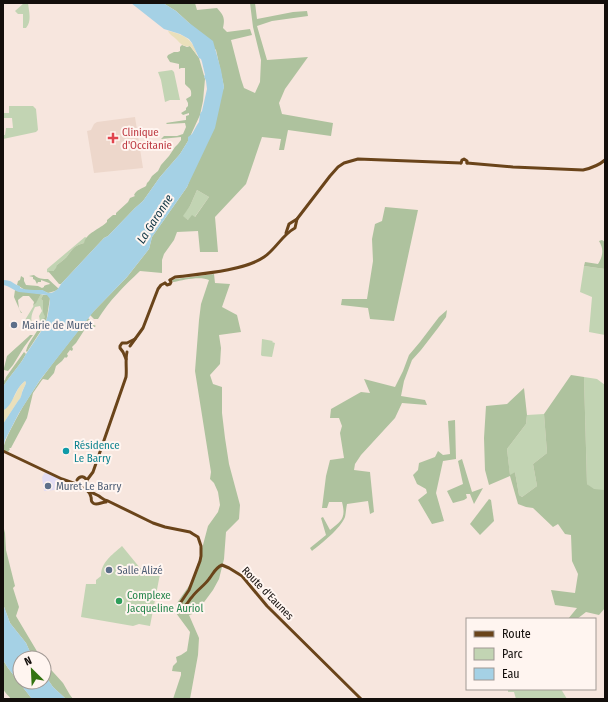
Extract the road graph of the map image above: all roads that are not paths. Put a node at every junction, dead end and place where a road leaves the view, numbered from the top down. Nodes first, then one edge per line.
1 (605, 160) edge
2 (294, 224) junction
3 (289, 226) junction
4 (292, 229) junction
5 (286, 233) junction
6 (135, 339) junction
7 (127, 343) junction
8 (130, 346) junction
9 (123, 352) junction
10 (127, 352) junction
11 (126, 360) junction
12 (3, 451) edge
13 (94, 468) junction
14 (84, 477) junction
15 (62, 479) junction
16 (77, 480) junction
17 (87, 480) junction
18 (76, 484) junction
19 (87, 485) junction
20 (83, 488) junction
21 (95, 495) junction
22 (100, 497) junction
23 (91, 498) junction
24 (110, 502) junction
25 (98, 503) junction
26 (362, 699) edge

1 - 2 main road
2 - 3 main road
2 - 4 main road
3 - 4 main road
3 - 5 main road
4 - 5 main road
5 - 6 main road
6 - 7 main road
6 - 8 main road
7 - 8 main road
7 - 9 main road
8 - 10 main road
9 - 10 main road
9 - 11 main road
10 - 11 main road
11 - 13 main road
12 - 15 main road
13 - 14 main road
13 - 17 main road
14 - 16 main road
14 - 17 main road
15 - 16 main road
15 - 18 main road
16 - 18 main road
17 - 19 main road
18 - 20 main road
19 - 20 main road
19 - 21 main road
20 - 23 main road
21 - 22 main road
21 - 23 main road
22 - 24 main road, Route d'Eaunes
22 - 25 main road
23 - 25 main road
24 - 25 main road
24 - 26 main road, Route d'Eaunes

